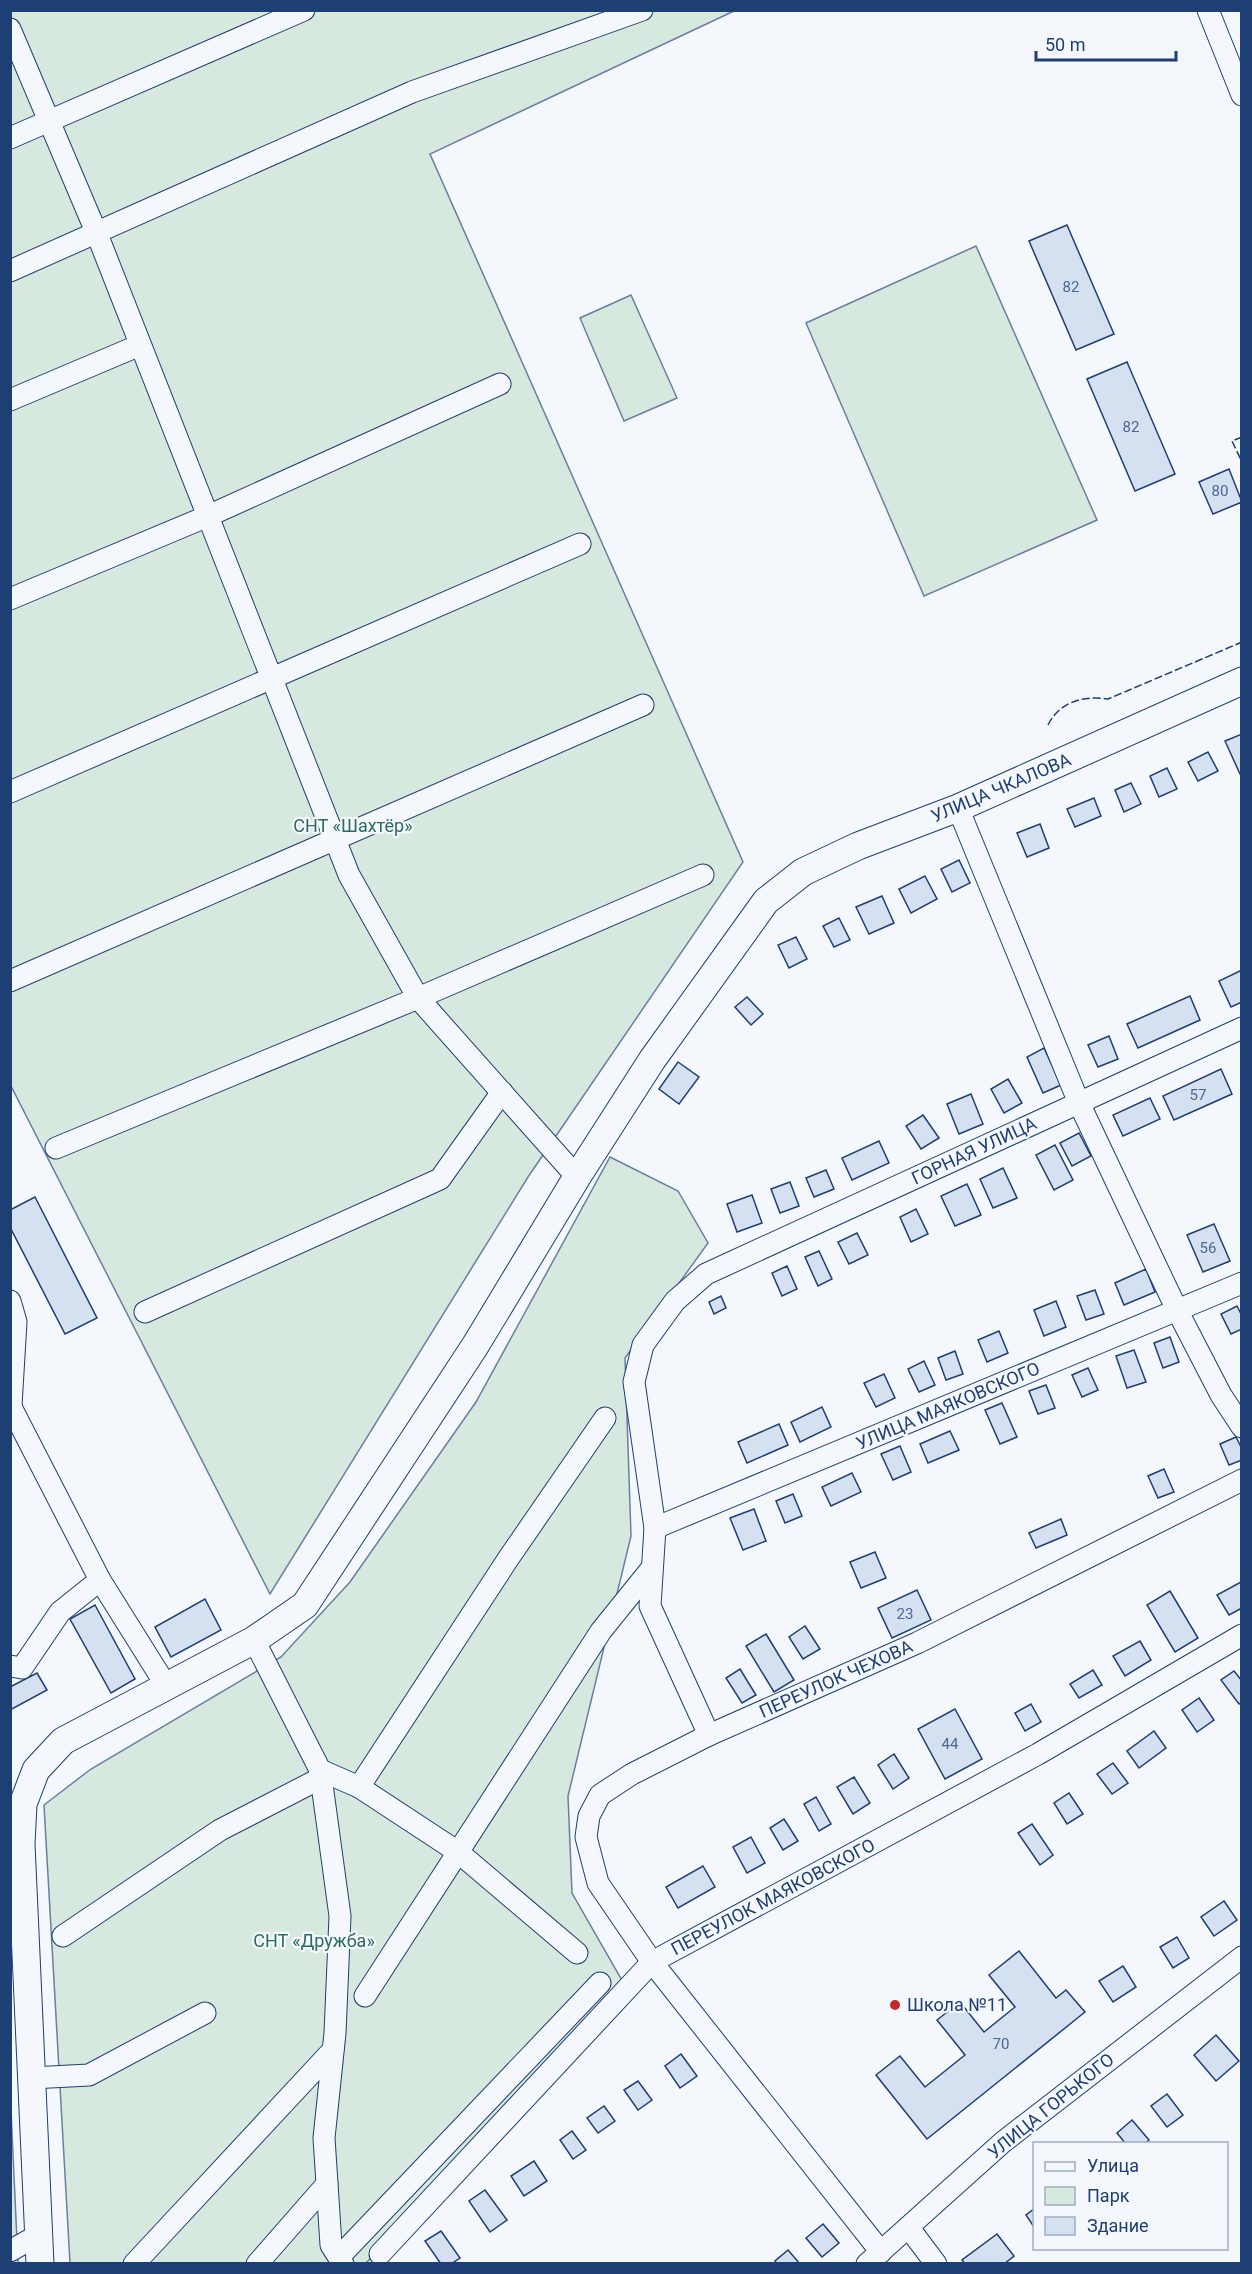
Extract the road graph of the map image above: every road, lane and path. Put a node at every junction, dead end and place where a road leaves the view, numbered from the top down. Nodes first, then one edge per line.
1 (304, 10) edge
2 (642, 10) edge
3 (1208, 10) edge
4 (10, 28) edge
5 (1233, 47) edge
6 (1242, 95) edge
7 (50, 122) junction
8 (10, 138) edge
9 (97, 234) junction
10 (10, 271) edge
11 (140, 345) junction
12 (500, 384) dead end
13 (10, 400) edge
14 (208, 516) junction
15 (580, 544) dead end
16 (10, 599) edge
17 (272, 679) junction
18 (1242, 681) edge
19 (644, 705) dead end
20 (10, 792) edge
21 (958, 808) junction
22 (335, 840) junction
23 (703, 875) dead end
24 (10, 981) edge
25 (418, 998) junction
26 (1242, 1028) edge
27 (502, 1092) junction
28 (1079, 1103) junction
29 (56, 1148) dead end
30 (577, 1177) junction
31 (1242, 1283) edge
32 (10, 1301) edge
33 (1177, 1310) junction
34 (144, 1312) dead end
35 (11, 1406) edge
36 (605, 1418) dead end
37 (1242, 1427) edge
38 (1242, 1480) edge
39 (655, 1528) junction
40 (651, 1569) junction
41 (100, 1580) junction
42 (1242, 1635) edge
43 (254, 1640) junction
44 (10, 1666) edge
45 (167, 1687) junction
46 (709, 1735) junction
47 (321, 1774) junction
48 (359, 1787) junction
49 (458, 1852) junction
50 (63, 1936) dead end
51 (577, 1953) dead end
52 (1242, 1957) edge
53 (652, 1962) junction
54 (600, 1983) dead end
55 (365, 1996) dead end
56 (205, 2013) dead end
57 (333, 2050) junction
58 (31, 2078) junction
59 (327, 2184) junction
60 (909, 2228) junction
61 (38, 2235) junction
62 (10, 2251) edge
63 (380, 2254) dead end
64 (874, 2258) edge
65 (341, 2260) edge
66 (40, 2264) edge
67 (134, 2264) edge
68 (256, 2264) edge
69 (936, 2264) edge

1 - 7 street
2 - 9 street
3 - 5 street
4 - 7 street
5 - 6 street
7 - 8 street
7 - 9 street
9 - 10 street
9 - 11 street
11 - 13 street
11 - 14 street
12 - 14 street
14 - 16 street
14 - 17 street
15 - 17 street
17 - 20 street
17 - 22 street
18 - 21 main road, УЛИЦА ЧКАЛОВА
19 - 22 street
21 - 28 street
21 - 30 main road, УЛИЦА ЧКАЛОВА
22 - 24 street
22 - 25 street
23 - 25 street
25 - 27 street
25 - 29 street
26 - 28 street, ГОРНАЯ УЛИЦА
27 - 30 street
27 - 34 street
28 - 33 street
28 - 39 street, ГОРНАЯ УЛИЦА
30 - 43 main road, УЛИЦА ЧКАЛОВА
31 - 33 street, УЛИЦА МАЯКОВСКОГО
32 - 35 street
33 - 37 street
33 - 39 street, УЛИЦА МАЯКОВСКОГО
35 - 41 street
36 - 48 street
38 - 46 street, ПЕРЕУЛОК ЧЕХОВА
39 - 40 street, ГОРНАЯ УЛИЦА
40 - 46 street, ГОРНАЯ УЛИЦА
40 - 49 street
41 - 44 street
41 - 45 street
42 - 53 street, ПЕРЕУЛОК МАЯКОВСКОГО
43 - 45 main road, УЛИЦА ЧКАЛОВА
43 - 47 street
45 - 58 main road, УЛИЦА ЧКАЛОВА
46 - 53 street, ПЕРЕУЛОК ЧЕХОВА
47 - 48 street
47 - 50 street
47 - 57 street
48 - 49 street
49 - 51 street
49 - 55 street
52 - 60 street, УЛИЦА ГОРЬКОГО
53 - 63 street, ПЕРЕУЛОК МАЯКОВСКОГО
53 - 64 street, ПЕРЕУЛОК ЧЕХОВА
54 - 65 street
56 - 58 street
57 - 59 street
57 - 67 street
58 - 61 main road, УЛИЦА ЧКАЛОВА
59 - 65 street
59 - 68 street
60 - 64 street, УЛИЦА ГОРЬКОГО
60 - 69 street
61 - 62 street
61 - 66 main road, УЛИЦА ЧКАЛОВА

